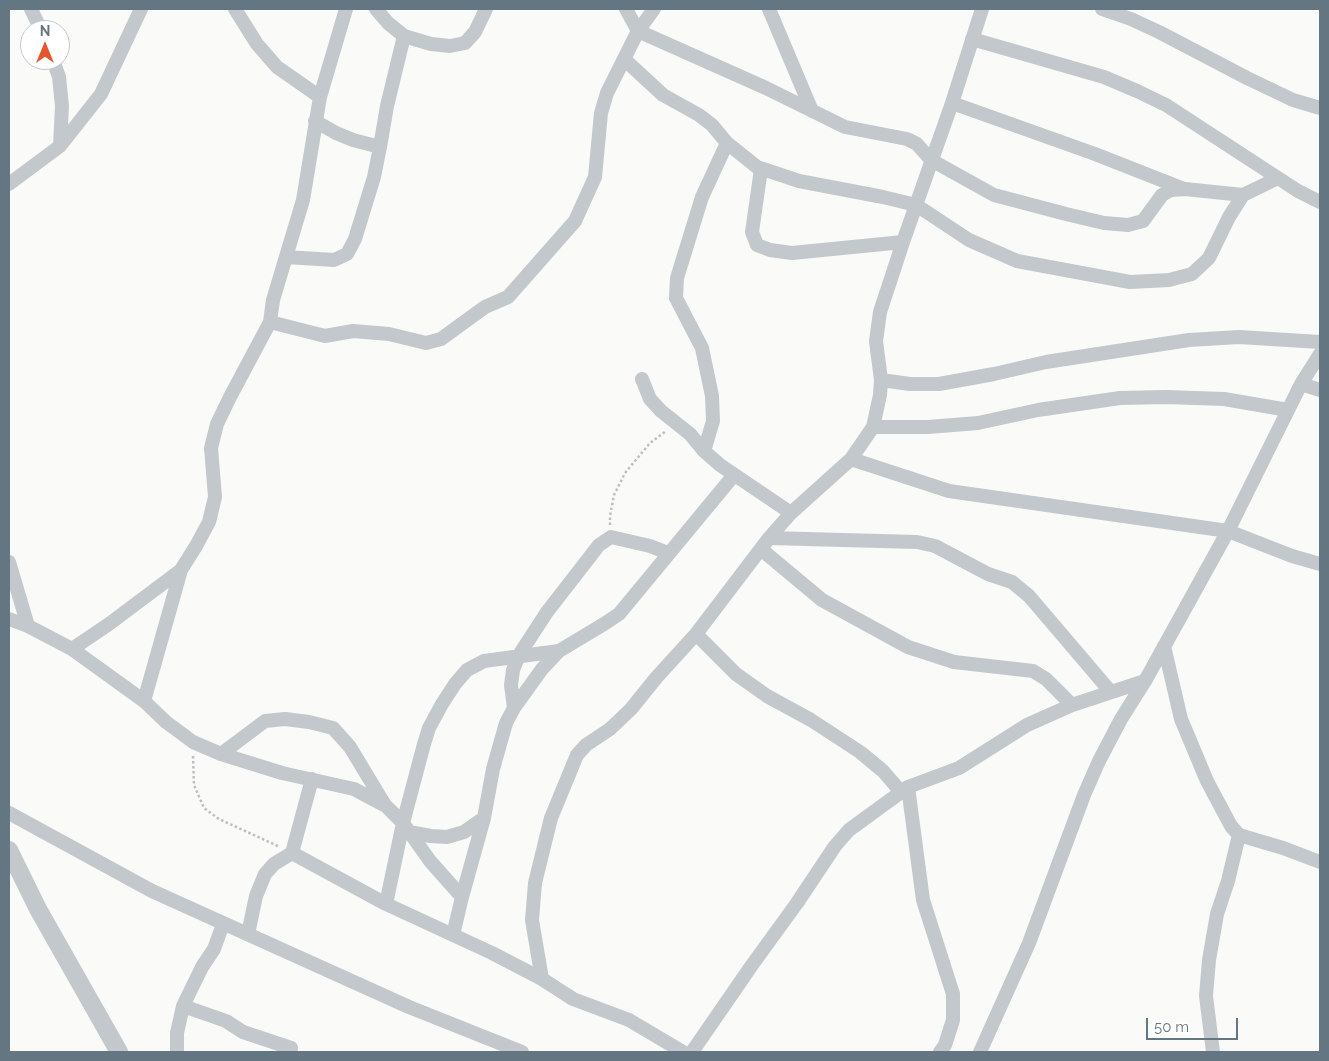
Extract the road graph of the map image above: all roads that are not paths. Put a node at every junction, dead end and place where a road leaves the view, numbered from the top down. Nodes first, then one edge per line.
1 (140, 9) edge
2 (235, 9) edge
3 (346, 9) edge
4 (376, 9) edge
5 (486, 9) edge
6 (626, 9) edge
7 (654, 9) edge
8 (768, 9) edge
9 (982, 9) edge
10 (1102, 9) edge
11 (638, 31) junction
12 (404, 36) junction
13 (972, 39) junction
14 (624, 59) junction
15 (57, 70) edge
16 (320, 97) junction
17 (952, 103) junction
18 (1320, 108) edge
19 (812, 112) junction
20 (315, 121) junction
21 (727, 143) junction
22 (60, 146) junction
23 (380, 147) junction
24 (931, 160) junction
25 (761, 169) junction
26 (1278, 178) junction
27 (9, 184) edge
28 (1185, 189) junction
29 (1243, 195) junction
30 (1320, 202) edge
31 (916, 205) junction
32 (903, 242) junction
33 (286, 258) junction
34 (270, 322) junction
35 (1320, 342) edge
36 (1320, 354) edge
37 (642, 379) dead end
38 (881, 380) junction
39 (1301, 384) junction
40 (1320, 390) edge
41 (1288, 410) junction
42 (873, 427) junction
43 (704, 452) junction
44 (851, 459) junction
45 (734, 475) junction
46 (791, 513) junction
47 (1228, 531) junction
48 (765, 544) junction
49 (668, 553) junction
50 (9, 562) edge
51 (1320, 564) edge
52 (181, 570) junction
53 (10, 621) edge
54 (28, 626) junction
55 (696, 634) junction
56 (1164, 646) junction
57 (72, 649) junction
58 (559, 651) junction
59 (518, 655) junction
60 (1145, 681) junction
61 (1110, 691) junction
62 (144, 701) junction
63 (1072, 705) junction
64 (514, 708) junction
65 (221, 754) junction
66 (312, 779) junction
67 (904, 789) junction
68 (386, 806) junction
69 (9, 813) edge
70 (484, 818) junction
71 (406, 827) junction
72 (1239, 835) junction
73 (9, 850) edge
74 (292, 852) junction
75 (1320, 862) edge
76 (462, 897) junction
77 (386, 904) junction
78 (223, 924) junction
79 (248, 934) junction
80 (453, 935) junction
81 (542, 979) junction
82 (183, 1006) junction
83 (291, 1048) dead end
84 (119, 1052) edge
85 (177, 1052) edge
86 (522, 1052) edge
87 (684, 1052) edge
88 (692, 1052) edge
89 (940, 1052) edge
90 (980, 1052) edge
91 (1214, 1052) edge

1 - 22 street
2 - 16 street
3 - 16 street
4 - 12 street
5 - 12 street
6 - 11 street
7 - 11 street
8 - 19 street
9 - 13 street
10 - 18 street
11 - 14 street
11 - 19 street
12 - 23 street
13 - 17 street
13 - 26 street
14 - 21 street
14 - 34 street
15 - 22 street
16 - 20 street
17 - 24 street
17 - 28 street
19 - 24 street
20 - 23 street
20 - 33 street
21 - 25 street
21 - 43 street
22 - 27 street
23 - 33 street
24 - 28 street
24 - 31 street
25 - 31 street
25 - 32 street
26 - 29 street
26 - 30 street
28 - 29 street
29 - 31 street
31 - 32 street
32 - 38 street
33 - 34 street
34 - 52 street
35 - 38 street
36 - 39 street
37 - 43 street
38 - 42 street
39 - 40 street
39 - 41 street
41 - 42 street
41 - 47 street
42 - 44 street
43 - 45 street
44 - 46 street
44 - 47 street
45 - 46 street
45 - 49 street
46 - 48 street
47 - 51 street
47 - 56 street
48 - 55 street
48 - 61 street
48 - 63 street
49 - 58 street
49 - 59 street
50 - 54 street
52 - 57 street
52 - 62 street
53 - 54 street
54 - 57 street
55 - 67 street
55 - 81 street
56 - 60 street
56 - 72 street
57 - 62 street
58 - 59 street
58 - 64 street
59 - 64 street
59 - 71 street
60 - 61 street
60 - 90 street
61 - 63 street
62 - 65 street
63 - 67 street
64 - 70 street
65 - 66 street
65 - 68 street
66 - 68 street
66 - 74 street
67 - 88 street
67 - 89 street
68 - 71 street
69 - 78 street
70 - 71 street
70 - 76 street
71 - 76 street
71 - 77 street
72 - 75 street
72 - 91 street
73 - 84 street
74 - 77 street
74 - 79 street
76 - 80 street
77 - 80 street
78 - 79 street
78 - 82 street
79 - 86 street
80 - 81 street
81 - 87 street
82 - 83 street
82 - 85 street

